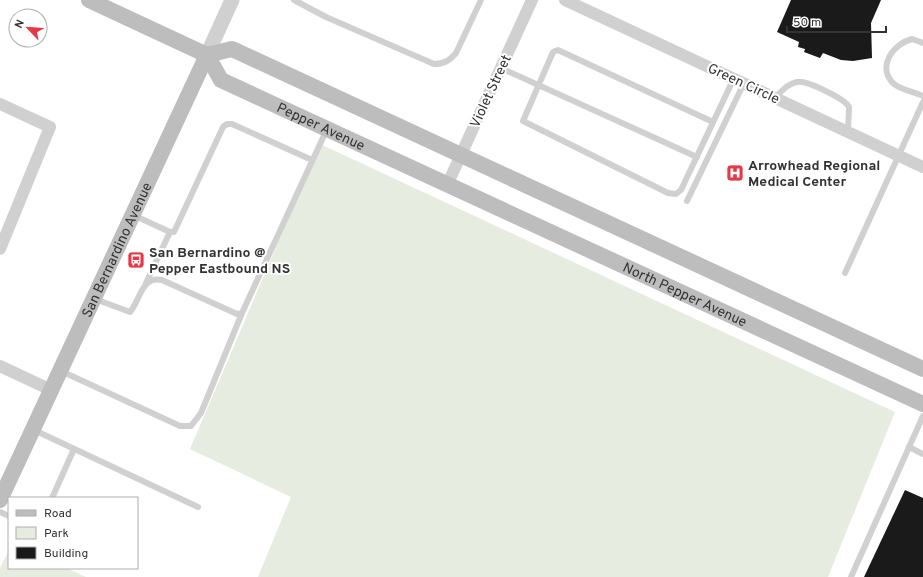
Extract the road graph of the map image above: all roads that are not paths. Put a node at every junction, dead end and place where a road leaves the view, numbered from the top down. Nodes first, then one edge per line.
1 (88, 0) edge
2 (232, 0) edge
3 (294, 0) edge
4 (481, 0) edge
5 (532, 0) edge
6 (565, 0) edge
7 (923, 43) edge
8 (207, 55) junction
9 (501, 68) junction
10 (739, 81) junction
11 (539, 84) junction
12 (923, 96) edge
13 (775, 98) junction
14 (923, 102) edge
15 (0, 104) edge
16 (713, 122) junction
17 (327, 128) junction
18 (848, 132) junction
19 (461, 154) junction
20 (697, 156) junction
21 (899, 156) junction
22 (312, 160) junction
23 (923, 167) edge
24 (448, 183) junction
25 (687, 201) dead end
26 (132, 215) junction
27 (170, 232) junction
28 (0, 249) edge
29 (845, 273) dead end
30 (146, 283) junction
31 (94, 298) junction
32 (242, 313) junction
33 (0, 366) edge
34 (923, 369) edge
35 (60, 370) junction
36 (51, 390) junction
37 (923, 404) edge
38 (923, 416) edge
39 (33, 429) junction
40 (909, 447) junction
41 (74, 449) junction
42 (923, 454) edge
43 (4, 483) edge
44 (52, 497) edge
45 (0, 500) edge
46 (198, 507) dead end
47 (850, 577) edge

1 - 8 main road
2 - 8 street, San Bernardino Avenue
3 - 4 lane
5 - 9 street, Violet Street
6 - 10 street, Green Circle
7 - 12 lane
8 - 17 main road, Pepper Avenue
8 - 19 main road
8 - 26 main road, San Bernardino Avenue
9 - 11 lane
9 - 19 street, Violet Street
10 - 13 street, Green Circle
10 - 16 lane
10 - 25 lane
11 - 16 lane
11 - 20 lane
11 - 20 lane
13 - 18 street, Green Circle
13 - 18 lane
14 - 21 lane
15 - 28 street
16 - 20 lane
17 - 22 lane
17 - 24 main road, Pepper Avenue
18 - 21 street, Green Circle
19 - 24 street, Violet Street
19 - 34 main road
21 - 23 street, Green Circle
21 - 29 lane
22 - 27 lane
22 - 32 lane
24 - 37 main road, North Pepper Avenue
26 - 27 lane
26 - 31 main road, San Bernardino Avenue
27 - 30 lane
30 - 31 lane
30 - 32 lane
31 - 35 main road, San Bernardino Avenue
32 - 35 lane
33 - 36 street
35 - 36 main road, San Bernardino Avenue
36 - 39 main road, San Bernardino Avenue
38 - 40 lane
39 - 41 lane
39 - 43 main road, San Bernardino Avenue
40 - 42 lane
40 - 47 lane
41 - 44 lane
41 - 46 lane
43 - 45 main road, San Bernardino Avenue

